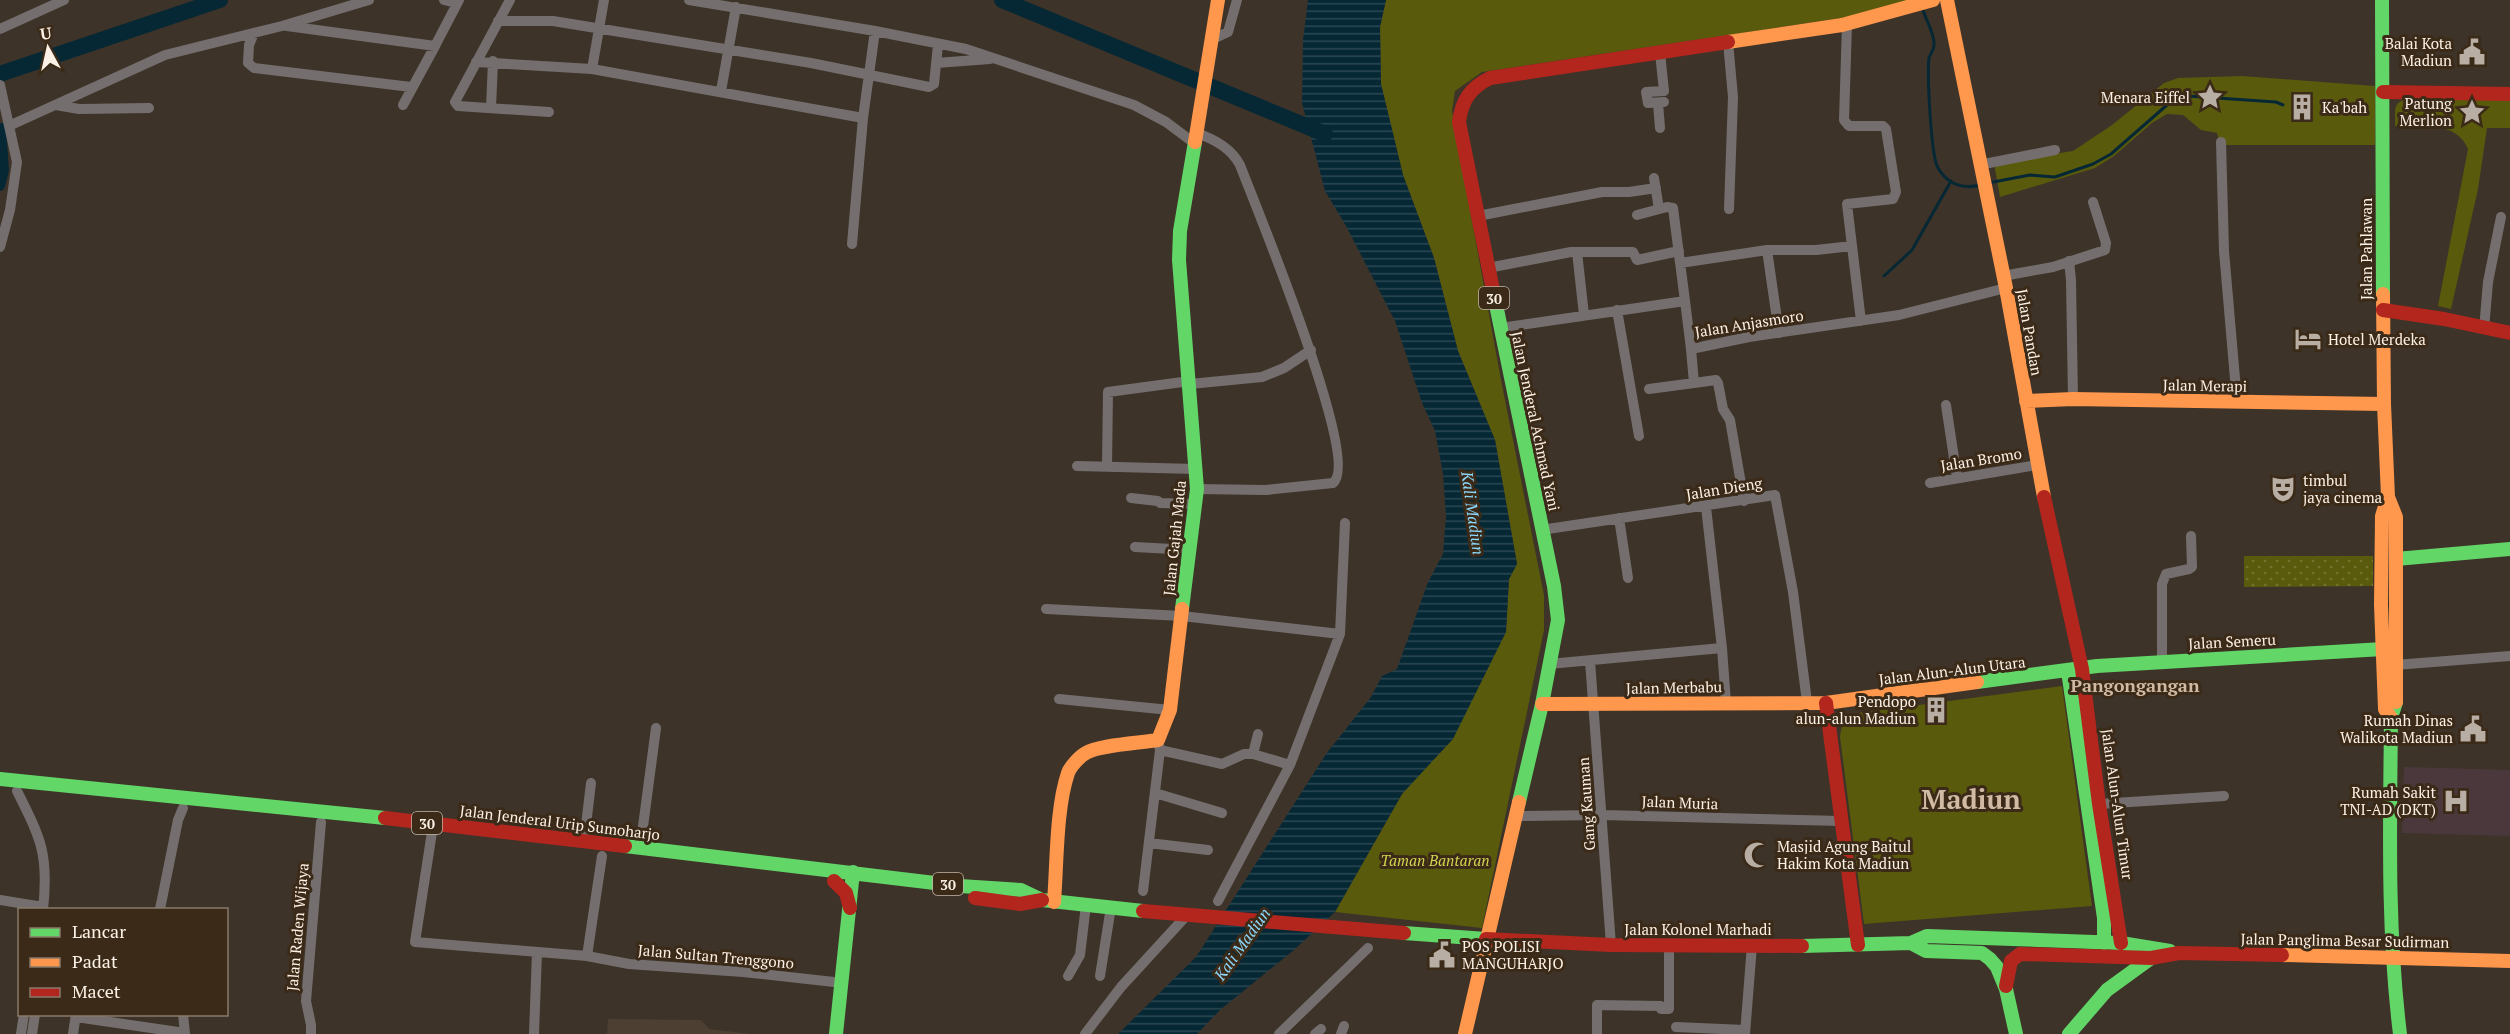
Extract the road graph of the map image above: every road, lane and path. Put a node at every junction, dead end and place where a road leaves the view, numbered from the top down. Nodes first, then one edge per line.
1 (64, 0) edge
2 (369, 0) edge
3 (444, 0) edge
4 (510, 0) edge
5 (604, 0) edge
6 (689, 0) edge
7 (1218, 0) edge
8 (1236, 0) edge
9 (1933, 0) edge
10 (1947, 0) edge
11 (2382, 0) edge
12 (458, 2) edge
13 (736, 7) junction
14 (498, 21) junction
15 (1847, 24) junction
16 (282, 26) junction
17 (599, 28) junction
18 (0, 29) edge
19 (875, 31) junction
20 (254, 33) junction
21 (1213, 40) junction
22 (1728, 42) junction
23 (938, 45) junction
24 (435, 46) junction
25 (729, 49) junction
26 (1660, 53) junction
27 (998, 58) junction
28 (476, 62) junction
29 (493, 62) junction
30 (936, 63) junction
31 (592, 69) junction
32 (869, 76) junction
33 (1, 87) edge
34 (411, 87) junction
35 (721, 91) junction
36 (2383, 92) junction
37 (2510, 94) edge
38 (56, 105) junction
39 (403, 105) dead end
40 (149, 108) dead end
41 (491, 108) junction
42 (8, 112) junction
43 (549, 112) dead end
44 (40, 113) junction
45 (863, 118) junction
46 (11, 125) junction
47 (1660, 128) dead end
48 (1195, 138) junction
49 (2221, 142) dead end
50 (2055, 150) dead end
51 (1979, 165) junction
52 (2092, 202) dead end
53 (1659, 209) junction
54 (1729, 209) dead end
55 (1637, 215) dead end
56 (1478, 216) junction
57 (2501, 217) dead end
58 (852, 244) dead end
59 (1852, 246) junction
60 (0, 247) edge
61 (1767, 250) junction
62 (1679, 251) junction
63 (1577, 252) junction
64 (2067, 262) junction
65 (1680, 263) junction
66 (1488, 268) junction
67 (2005, 282) junction
68 (1685, 301) junction
69 (1617, 310) junction
70 (2382, 310) junction
71 (1584, 315) junction
72 (1862, 321) junction
73 (1500, 328) junction
74 (2484, 329) junction
75 (1779, 333) junction
76 (2510, 333) edge
77 (1691, 349) junction
78 (1311, 350) junction
79 (1190, 383) junction
80 (1694, 383) junction
81 (1649, 389) dead end
82 (2073, 399) junction
83 (2026, 401) junction
84 (2237, 402) junction
85 (2384, 404) junction
86 (1946, 405) dead end
87 (1639, 436) dead end
88 (2037, 465) junction
89 (1077, 466) dead end
90 (1107, 466) junction
91 (1196, 469) junction
92 (1957, 478) junction
93 (1930, 483) dead end
94 (1197, 489) junction
95 (2388, 497) junction
96 (1131, 498) dead end
97 (1744, 501) junction
98 (1195, 504) junction
99 (1706, 507) junction
100 (1619, 518) junction
101 (1345, 523) dead end
102 (1541, 530) junction
103 (2191, 536) dead end
104 (1135, 547) dead end
105 (2510, 549) edge
106 (1190, 550) junction
107 (2396, 559) junction
108 (1628, 578) dead end
109 (1046, 609) dead end
110 (1182, 616) junction
111 (1340, 634) junction
112 (1722, 648) junction
113 (2383, 649) junction
114 (2510, 656) edge
115 (1590, 661) junction
116 (2162, 662) junction
117 (1550, 664) junction
118 (2395, 665) junction
119 (2075, 670) junction
120 (1059, 699) dead end
121 (1807, 702) junction
122 (1726, 703) junction
123 (1826, 703) junction
124 (1542, 704) junction
125 (1593, 705) junction
126 (1170, 710) junction
127 (2391, 718) junction
128 (656, 728) dead end
129 (1258, 734) dead end
130 (1159, 745) junction
131 (1253, 754) junction
132 (1290, 765) junction
133 (0, 778) edge
134 (591, 783) dead end
135 (0, 789) edge
136 (16, 791) junction
137 (1155, 793) junction
138 (2224, 796) dead end
139 (2099, 804) junction
140 (183, 808) junction
141 (1222, 813) dead end
142 (1602, 814) junction
143 (1517, 816) junction
144 (1842, 821) junction
145 (321, 822) junction
146 (432, 832) junction
147 (584, 842) junction
148 (1149, 843) junction
149 (640, 849) junction
150 (1208, 850) dead end
151 (602, 856) junction
152 (853, 878) junction
153 (834, 881) junction
154 (1143, 891) dead end
155 (0, 900) edge
156 (1048, 901) junction
157 (1218, 901) dead end
158 (1086, 905) junction
159 (1110, 907) junction
160 (43, 908) edge
161 (160, 908) edge
162 (850, 908) junction
163 (1192, 916) junction
164 (1482, 939) junction
165 (2022, 939) joint
166 (1911, 943) junction
167 (2103, 943) junction
168 (2121, 943) junction
169 (1611, 945) junction
170 (1669, 945) junction
171 (1752, 945) junction
172 (1858, 945) junction
173 (1368, 948) dead end
174 (537, 952) junction
175 (2179, 953) junction
176 (587, 956) junction
177 (2392, 957) junction
178 (2151, 958) junction
179 (2510, 961) edge
180 (1068, 976) dead end
181 (1100, 976) dead end
182 (843, 983) junction
183 (2006, 986) junction
184 (24, 1016) edge
185 (35, 1016) edge
186 (76, 1016) edge
187 (183, 1016) edge
188 (1676, 1028) dead end
189 (1699, 1031) edge
190 (1745, 1032) edge
191 (21, 1034) edge
192 (32, 1034) edge
193 (73, 1034) edge
194 (184, 1034) edge
195 (311, 1034) edge
196 (534, 1034) edge
197 (836, 1034) edge
198 (1085, 1034) edge
199 (1279, 1034) edge
200 (1465, 1034) edge
201 (1597, 1034) edge
202 (2016, 1034) edge
203 (2069, 1034) edge
204 (2400, 1034) edge

1 - 18 street
2 - 16 street
3 - 12 street
4 - 14 street
5 - 17 street
6 - 13 street
7 - 21 main road, Jalan Gajah Mada
8 - 21 street
9 - 15 main road, Jalan Jenderal Achmad Yani / 30
10 - 51 main road, Jalan Pandan
11 - 36 main road, Jalan Pahlawan
12 - 24 street
13 - 19 street
13 - 25 street
14 - 17 street
14 - 28 street
15 - 22 main road, Jalan Jenderal Achmad Yani / 30
15 - 59 street
16 - 20 street
16 - 24 street
17 - 25 street
17 - 31 street
19 - 23 street
19 - 32 street
20 - 34 street
20 - 38 street
21 - 48 main road, Jalan Gajah Mada
22 - 26 main road, Jalan Jenderal Achmad Yani / 30
22 - 54 street
23 - 27 street
23 - 30 street
24 - 34 street
25 - 32 street
25 - 35 street
26 - 47 street
26 - 56 main road, Jalan Jenderal Achmad Yani / 30
27 - 30 street
27 - 48 street
28 - 29 street
28 - 41 street
29 - 31 street
29 - 41 street
30 - 32 street
31 - 35 street
32 - 45 street
33 - 42 street
34 - 39 street
35 - 45 street
36 - 37 main road
36 - 70 main road, Jalan Pahlawan
38 - 40 street
38 - 44 street
41 - 43 street
42 - 44 street
42 - 46 street
44 - 46 street
45 - 58 street
46 - 60 street
48 - 78 street
48 - 79 main road, Jalan Gajah Mada
49 - 84 street
50 - 51 street
51 - 67 main road, Jalan Pandan
52 - 64 street, Jalan Anjasmoro
53 - 55 street
53 - 56 street
53 - 62 street, Jalan Anjasmoro
56 - 66 main road, Jalan Jenderal Achmad Yani / 30
57 - 74 street
59 - 61 street
59 - 72 street
61 - 65 street
61 - 75 street
62 - 63 street
62 - 65 street, Jalan Anjasmoro
63 - 66 street
63 - 71 street
64 - 67 street, Jalan Anjasmoro
64 - 82 street
65 - 68 street, Jalan Anjasmoro
66 - 73 main road, Jalan Jenderal Achmad Yani / 30
67 - 72 street, Jalan Anjasmoro
67 - 83 main road, Jalan Pandan
68 - 69 street
68 - 77 street, Jalan Anjasmoro
69 - 71 street
69 - 87 street
70 - 74 main road
70 - 85 main road, Jalan Pahlawan
71 - 73 street
72 - 75 street, Jalan Anjasmoro
73 - 102 main road, Jalan Jenderal Achmad Yani / 30
74 - 76 main road
75 - 77 street, Jalan Anjasmoro
77 - 80 street
78 - 79 street
78 - 94 street
79 - 90 street
79 - 91 main road, Jalan Gajah Mada
80 - 81 street
80 - 97 street
82 - 83 main road, Jalan Merapi
82 - 84 main road, Jalan Merapi
83 - 88 main road, Jalan Pandan
84 - 85 main road, Jalan Merapi
85 - 95 main road, Jalan Pahlawan
86 - 92 street
88 - 92 street, Jalan Bromo
88 - 119 main road, Jalan Pandan
89 - 90 street
90 - 91 street
91 - 94 main road, Jalan Gajah Mada
92 - 93 street, Jalan Bromo
94 - 98 main road, Jalan Gajah Mada
95 - 107 main road, Jalan Pahlawan
95 - 113 main road, Jalan Pahlawan
96 - 98 street
97 - 99 street, Jalan Dieng
97 - 121 street, Jalan Dieng
98 - 106 main road, Jalan Gajah Mada
99 - 100 street, Jalan Dieng
99 - 112 street
100 - 102 street, Jalan Dieng
100 - 108 street
101 - 111 street
102 - 117 main road, Jalan Jenderal Achmad Yani / 30
103 - 116 street
104 - 106 street
105 - 107 main road
106 - 110 main road, Jalan Gajah Mada
107 - 118 main road, Jalan Pahlawan
109 - 110 street
110 - 111 street
110 - 126 main road, Jalan Gajah Mada
111 - 132 street
112 - 115 street
112 - 122 street
113 - 116 main road, Jalan Semeru
113 - 127 main road, Jalan Pahlawan
114 - 118 street
115 - 117 street
115 - 125 street, Gang Kauman
116 - 119 main road, Jalan Semeru
117 - 124 main road, Jalan Jenderal Achmad Yani / 30
118 - 127 main road, Jalan Pahlawan
119 - 123 main road, Jalan Alun-Alun Utara
119 - 139 main road, Jalan Alun-Alun Timur
119 - 167 main road, Jalan Alun-Alun Timur
120 - 126 street
121 - 122 main road, Jalan Merbabu
121 - 123 main road, Jalan Alun-Alun Utara
122 - 125 main road, Jalan Merbabu
123 - 144 main road
124 - 125 main road, Jalan Merbabu
124 - 143 main road, Jalan Jenderal Achmad Yani / 30
125 - 142 street, Gang Kauman
126 - 130 main road, Jalan Gajah Mada
127 - 177 main road, Jalan Pahlawan
128 - 149 street
129 - 131 street
130 - 131 street
130 - 137 street
130 - 156 main road
131 - 132 street
132 - 157 street
133 - 147 main road, Jalan Jenderal Urip Sumoharjo / 30
134 - 147 street
135 - 136 main road, Jalan Jenderal Urip Sumoharjo / 30
136 - 140 main road, Jalan Jenderal Urip Sumoharjo / 30
136 - 160 street
137 - 141 street
137 - 148 street
138 - 139 street
139 - 168 main road, Jalan Alun-Alun Timur
140 - 145 main road, Jalan Jenderal Urip Sumoharjo / 30
140 - 161 street
142 - 143 street, Jalan Muria
142 - 144 street, Jalan Muria
142 - 169 street, Gang Kauman
143 - 164 main road, Jalan Jenderal Achmad Yani / 30
144 - 172 main road
145 - 146 main road, Jalan Jenderal Urip Sumoharjo / 30
145 - 195 street, Jalan Raden Wijaya
146 - 151 main road, Jalan Jenderal Urip Sumoharjo / 30
146 - 174 street, Jalan Sultan Trenggono
147 - 149 main road, Jalan Jenderal Urip Sumoharjo / 30
148 - 150 street
148 - 154 street
149 - 152 main road, Jalan Jenderal Urip Sumoharjo / 30
151 - 153 main road, Jalan Jenderal Urip Sumoharjo / 30
151 - 176 street
152 - 153 main road, Jalan Jenderal Urip Sumoharjo / 30
152 - 156 main road, Jalan Jenderal Urip Sumoharjo / 30
152 - 162 main road
153 - 162 main road
155 - 160 street
156 - 158 main road, Jalan Jenderal Urip Sumoharjo / 30
158 - 159 main road, Jalan Jenderal Urip Sumoharjo / 30
158 - 180 street
159 - 163 main road, Jalan Jenderal Urip Sumoharjo / 30
159 - 181 street
162 - 182 main road
163 - 164 main road, Jalan Jenderal Urip Sumoharjo / 30
163 - 198 street
164 - 169 main road, Jalan Kolonel Marhadi
164 - 200 main road, Jalan Jenderal Achmad Yani
165 - 166 main road, Jalan Kolonel Marhadi
165 - 167 main road, Jalan Panglima Besar Sudirman
166 - 172 main road, Jalan Kolonel Marhadi
166 - 183 main road, Jalan Kolonel Marhadi
167 - 168 main road, Jalan Panglima Besar Sudirman
168 - 175 main road, Jalan Panglima Besar Sudirman
169 - 170 main road, Jalan Kolonel Marhadi
170 - 171 main road, Jalan Kolonel Marhadi
170 - 201 street
171 - 172 main road, Jalan Kolonel Marhadi
171 - 190 street
173 - 199 street
174 - 176 street, Jalan Sultan Trenggono
174 - 196 street
175 - 177 main road, Jalan Panglima Besar Sudirman
175 - 178 main road, Jalan Panglima Besar Sudirman
176 - 182 street, Jalan Sultan Trenggono
177 - 179 main road, Jalan Panglima Besar Sudirman
177 - 204 main road, Jalan Pahlawan
178 - 183 main road, Jalan Panglima Besar Sudirman
178 - 203 main road
182 - 197 main road
183 - 202 main road
184 - 191 street
185 - 192 street
186 - 193 street
186 - 194 street
187 - 194 street
188 - 189 street
189 - 190 street

